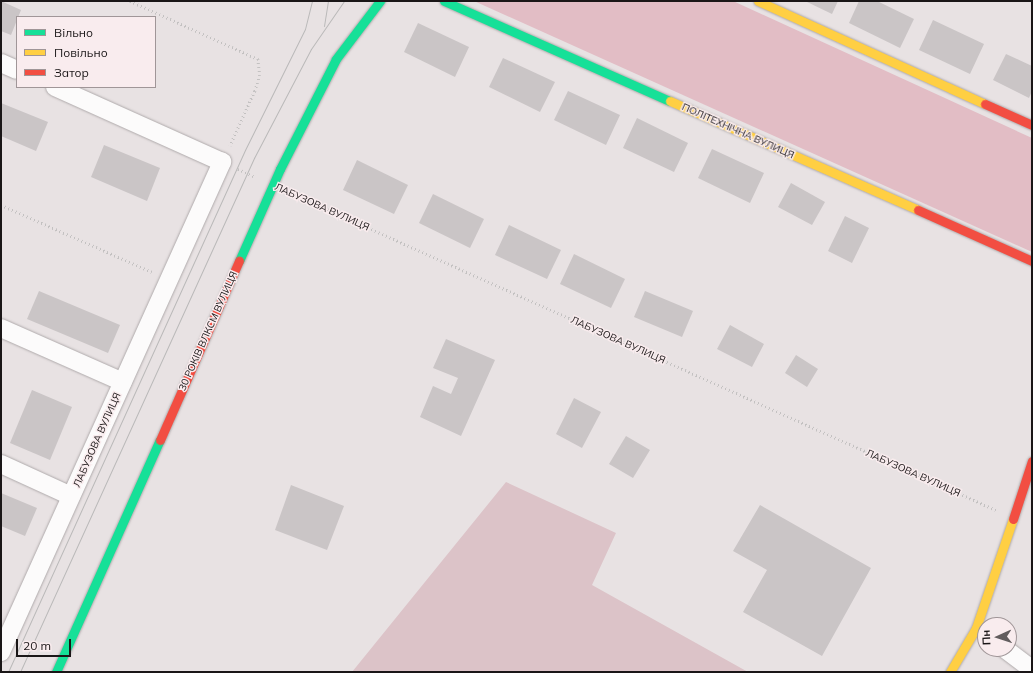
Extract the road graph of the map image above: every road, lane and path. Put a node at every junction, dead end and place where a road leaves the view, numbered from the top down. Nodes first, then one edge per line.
1 (130, 1) edge
2 (380, 1) edge
3 (444, 1) edge
4 (758, 1) edge
5 (1, 63) edge
6 (16, 70) edge
7 (57, 88) edge
8 (1032, 125) edge
9 (222, 162) junction
10 (272, 185) junction
11 (1, 205) edge
12 (1032, 261) edge
13 (169, 280) junction
14 (1, 328) edge
15 (123, 382) junction
16 (1032, 461) edge
17 (1, 464) edge
18 (72, 496) junction
19 (1013, 518) junction
20 (985, 617) edge
21 (977, 636) edge
22 (1, 652) edge
23 (1016, 657) edge
24 (1032, 669) edge
25 (56, 672) edge
26 (950, 672) edge

1 - 9 path
2 - 10 street, 30 РОКІВ ВЛКСМ ВУЛИЦЯ
3 - 12 street, ПОЛІТЕХНІЧНА ВУЛИЦЯ
4 - 8 street
5 - 6 street
7 - 9 street
9 - 10 path, ЛАБУЗОВА ВУЛИЦЯ
9 - 13 street, ЛАБУЗОВА ВУЛИЦЯ
10 - 19 path, ЛАБУЗОВА ВУЛИЦЯ
10 - 25 street, 30 РОКІВ ВЛКСМ ВУЛИЦЯ
11 - 13 path
13 - 15 street, ЛАБУЗОВА ВУЛИЦЯ
14 - 15 street
15 - 18 street, ЛАБУЗОВА ВУЛИЦЯ
16 - 19 street
17 - 18 street
18 - 22 street, ЛАБУЗОВА ВУЛИЦЯ
19 - 20 street
21 - 26 street
23 - 24 street

